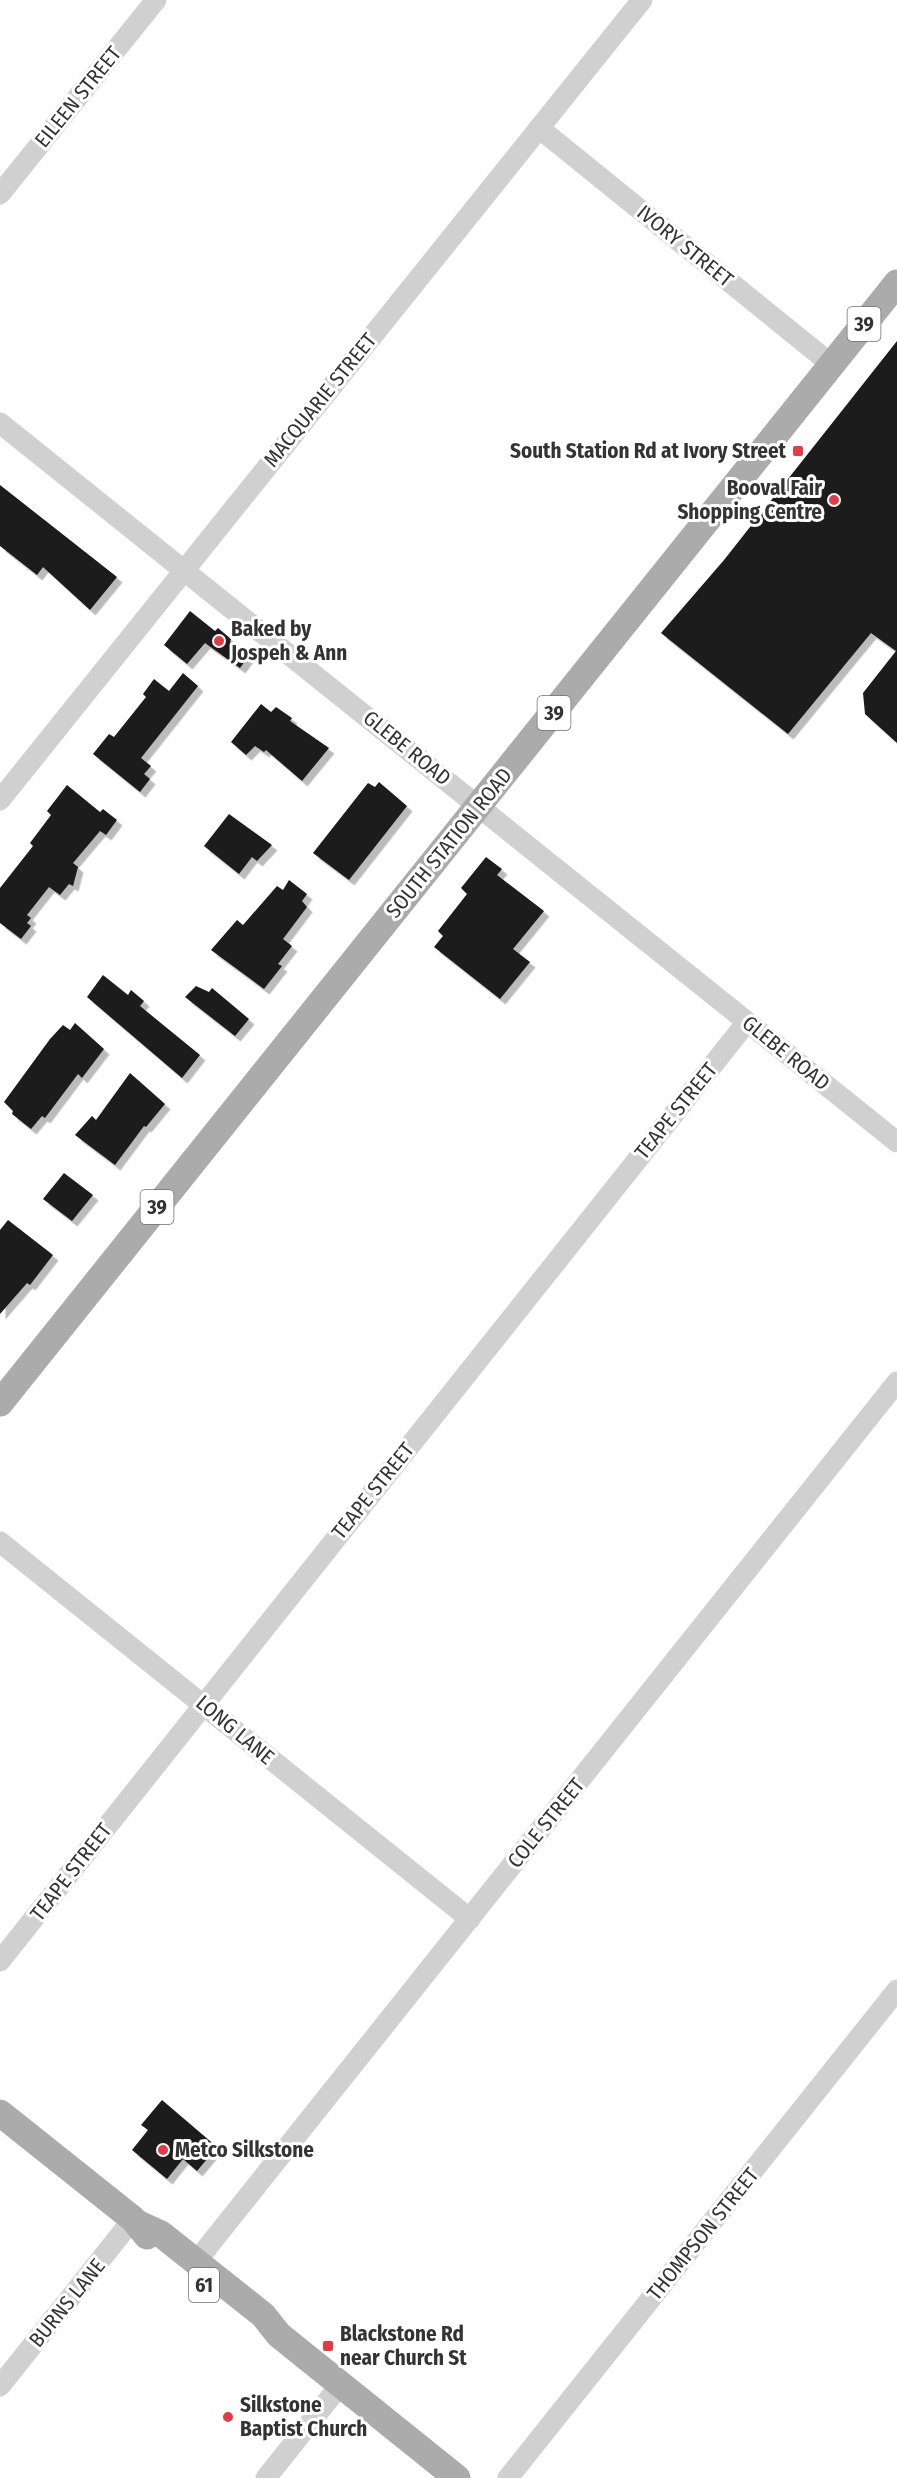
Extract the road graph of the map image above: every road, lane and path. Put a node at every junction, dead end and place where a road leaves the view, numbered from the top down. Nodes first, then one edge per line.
1 (156, 0) edge
2 (642, 0) edge
3 (539, 128) junction
4 (0, 194) edge
5 (897, 283) edge
6 (831, 364) junction
7 (0, 423) edge
8 (184, 570) junction
9 (0, 800) edge
10 (480, 806) junction
11 (747, 1022) junction
12 (897, 1142) edge
13 (897, 1382) edge
14 (0, 1403) edge
15 (0, 1542) edge
16 (203, 1704) junction
17 (470, 1919) junction
18 (0, 1961) edge
19 (897, 1990) edge
20 (0, 2112) edge
21 (135, 2221) junction
22 (195, 2263) junction
23 (279, 2335) junction
24 (341, 2384) junction
25 (0, 2386) edge
26 (266, 2478) edge
27 (457, 2478) edge
28 (508, 2478) edge

1 - 4 street, EILEEN STREET
2 - 3 street, MACQUARIE STREET
3 - 6 street, IVORY STREET
3 - 8 street, MACQUARIE STREET
5 - 6 main road, SOUTH STATION ROAD / 39
6 - 10 main road, SOUTH STATION ROAD / 39
7 - 8 street, GLEBE ROAD
8 - 9 street, MACQUARIE STREET
8 - 10 street, GLEBE ROAD
10 - 11 street, GLEBE ROAD
10 - 14 main road, SOUTH STATION ROAD / 39
11 - 12 street, GLEBE ROAD
11 - 16 street, TEAPE STREET
13 - 17 street, COLE STREET
15 - 16 street, LONG LANE
16 - 17 street, LONG LANE
16 - 18 street, TEAPE STREET
17 - 22 street, COLE STREET
19 - 28 street, THOMPSON STREET
20 - 21 main road, 61
21 - 22 main road, 61
21 - 23 main road, 61
21 - 25 street, BURNS LANE
22 - 23 main road, 61
23 - 24 main road, 61
24 - 26 street
24 - 27 main road, 61

